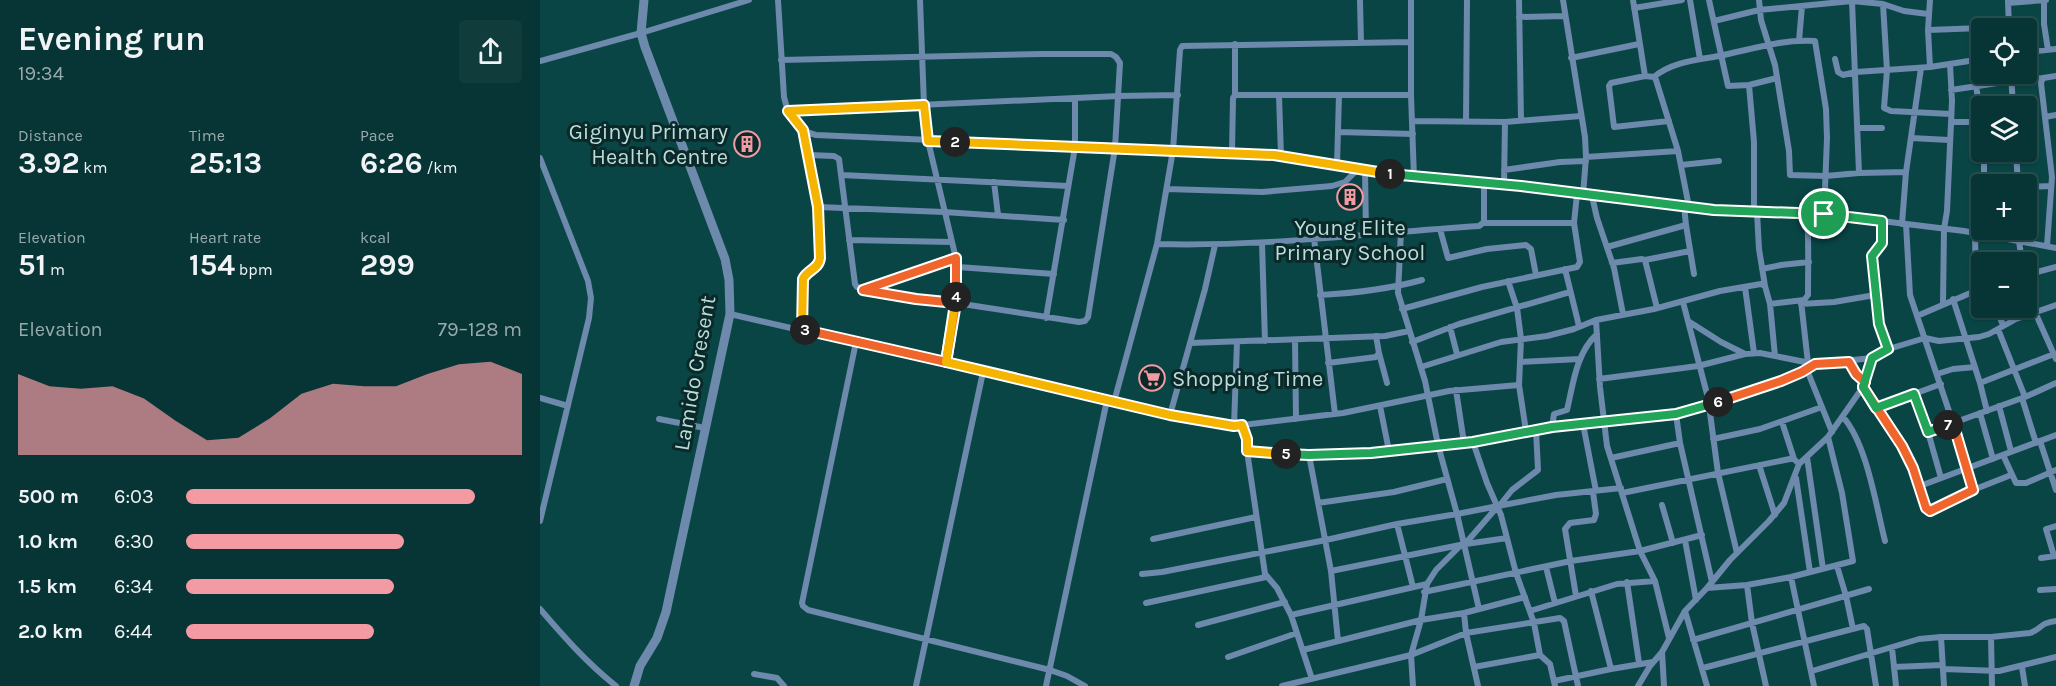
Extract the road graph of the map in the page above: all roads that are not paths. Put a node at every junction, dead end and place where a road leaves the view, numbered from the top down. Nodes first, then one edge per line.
1 (644, 0) edge
2 (749, 0) edge
3 (778, 0) edge
4 (920, 0) edge
5 (1360, 0) edge
6 (1412, 0) edge
7 (1467, 0) edge
8 (1519, 0) edge
9 (1563, 0) edge
10 (1633, 0) edge
11 (1682, 0) edge
12 (1690, 0) edge
13 (1709, 0) edge
14 (1759, 0) edge
15 (1930, 0) edge
16 (2045, 0) edge
17 (1852, 1) edge
18 (1860, 1) edge
19 (2008, 2) edge
20 (1892, 3) edge
21 (1883, 4) junction
22 (1802, 6) junction
23 (1634, 8) junction
24 (1759, 10) junction
25 (1928, 14) junction
26 (1564, 16) junction
27 (1519, 17) junction
28 (2009, 18) edge
29 (1714, 21) junction
30 (1971, 29) edge
31 (1928, 30) junction
32 (641, 33) junction
33 (1799, 41) junction
34 (1411, 42) junction
35 (1361, 43) junction
36 (1235, 44) junction
37 (1639, 44) junction
38 (1769, 44) junction
39 (2056, 49) edge
40 (2048, 50) junction
41 (2037, 51) edge
42 (1720, 56) junction
43 (923, 57) junction
44 (1571, 58) junction
45 (1700, 59) junction
46 (1835, 59) dead end
47 (781, 60) junction
48 (540, 61) edge
49 (1971, 61) edge
50 (1950, 64) junction
51 (1930, 67) junction
52 (1921, 68) junction
53 (1887, 70) junction
54 (1856, 72) junction
55 (1645, 76) junction
56 (2056, 76) edge
57 (1654, 77) junction
58 (1777, 78) junction
59 (2037, 78) edge
60 (2043, 78) junction
61 (1984, 84) edge
62 (1749, 85) junction
63 (1976, 86) junction
64 (1951, 90) junction
65 (1280, 94) junction
66 (1178, 95) junction
67 (1235, 95) junction
68 (1339, 95) junction
69 (1411, 95) junction
70 (1119, 96) junction
71 (1978, 96) edge
72 (1076, 99) junction
73 (924, 105) junction
74 (788, 111) junction
75 (1915, 111) junction
76 (1951, 114) junction
77 (2056, 114) edge
78 (1581, 116) junction
79 (2045, 117) junction
80 (1521, 120) junction
81 (1412, 121) junction
82 (1669, 121) junction
83 (1466, 122) junction
84 (1505, 122) junction
85 (1951, 122) junction
86 (1971, 122) edge
87 (1857, 128) junction
88 (1882, 128) dead end
89 (803, 130) junction
90 (1338, 132) junction
91 (1413, 134) junction
92 (1911, 138) junction
93 (1949, 140) junction
94 (928, 141) junction
95 (1075, 147) junction
96 (1115, 148) junction
97 (1173, 150) junction
98 (1678, 151) junction
99 (1232, 153) junction
100 (808, 155) junction
101 (1281, 156) junction
102 (540, 158) edge
103 (1586, 159) junction
104 (1719, 160) dead end
105 (1337, 165) junction
106 (1681, 165) junction
107 (1361, 170) junction
108 (1504, 170) junction
109 (1906, 172) junction
110 (1858, 173) junction
111 (841, 175) junction
112 (1826, 176) junction
113 (1414, 178) junction
114 (936, 180) junction
115 (994, 182) junction
116 (1484, 183) junction
117 (1504, 185) junction
118 (1068, 186) junction
119 (2051, 186) junction
120 (2037, 187) edge
121 (1167, 189) junction
122 (1580, 195) junction
123 (1592, 196) junction
124 (818, 207) junction
125 (1686, 207) junction
126 (844, 208) junction
127 (944, 212) junction
128 (1756, 212) junction
129 (1807, 213) junction
130 (1824, 214) junction
131 (2053, 214) edge
132 (998, 215) junction
133 (1064, 220) junction
134 (1882, 221) junction
135 (1483, 223) junction
136 (1574, 223) junction
137 (1904, 224) junction
138 (1686, 225) junction
139 (1440, 229) junction
140 (1944, 229) junction
141 (1401, 231) junction
142 (1971, 233) edge
143 (1366, 234) junction
144 (1314, 238) junction
145 (849, 240) junction
146 (2011, 240) edge
147 (2016, 241) junction
148 (952, 242) junction
149 (1262, 243) junction
150 (1157, 244) junction
151 (1215, 246) junction
152 (2047, 246) junction
153 (1607, 247) junction
154 (2056, 248) edge
155 (1690, 251) junction
156 (2019, 252) edge
157 (956, 258) junction
158 (1645, 260) junction
159 (1809, 262) junction
160 (1612, 263) junction
161 (958, 267) junction
162 (2056, 267) edge
163 (1564, 269) junction
164 (1762, 269) junction
165 (2037, 272) edge
166 (1054, 274) junction
167 (1694, 274) dead end
168 (1536, 275) junction
169 (1422, 280) dead end
170 (1508, 281) junction
171 (1398, 286) junction
172 (1765, 286) junction
173 (1745, 287) junction
174 (863, 290) junction
175 (1570, 292) junction
176 (1971, 292) edge
177 (1320, 295) junction
178 (1875, 295) junction
179 (1953, 299) junction
180 (1683, 302) junction
181 (1801, 302) junction
182 (956, 303) junction
183 (1943, 303) junction
184 (1770, 304) junction
185 (2056, 305) edge
186 (1518, 308) junction
187 (1657, 308) junction
188 (1402, 309) junction
189 (2037, 311) edge
190 (730, 314) junction
191 (1623, 315) junction
192 (1917, 316) junction
193 (2037, 316) edge
194 (1047, 318) junction
195 (1998, 318) edge
196 (2021, 318) edge
197 (1596, 320) junction
198 (1687, 320) junction
199 (1579, 326) junction
200 (1450, 327) junction
201 (2000, 327) junction
202 (802, 330) junction
203 (1409, 331) junction
204 (1597, 334) junction
205 (1376, 336) junction
206 (1325, 338) junction
207 (1925, 338) junction
208 (1966, 338) junction
209 (1521, 339) junction
210 (1295, 340) junction
211 (1265, 341) junction
212 (856, 342) junction
213 (1237, 342) junction
214 (1412, 342) junction
215 (1190, 343) junction
216 (1888, 349) junction
217 (1379, 352) junction
218 (1754, 353) junction
219 (1457, 354) junction
220 (1745, 354) junction
221 (1775, 356) junction
222 (2055, 357) edge
223 (1872, 358) junction
224 (1580, 359) junction
225 (946, 362) junction
226 (1520, 362) junction
227 (1849, 362) junction
228 (1328, 363) junction
229 (1698, 366) junction
230 (1810, 366) junction
231 (1421, 367) junction
232 (1975, 367) junction
233 (2015, 370) junction
234 (984, 372) junction
235 (1937, 374) junction
236 (1599, 379) junction
237 (1387, 382) dead end
238 (1980, 383) junction
239 (2056, 383) edge
240 (1941, 384) junction
241 (1519, 385) junction
242 (1864, 385) junction
243 (1456, 390) junction
244 (1428, 394) junction
245 (1914, 394) junction
246 (2024, 397) junction
247 (540, 398) edge
248 (1111, 401) junction
249 (568, 406) junction
250 (1380, 406) junction
251 (1708, 406) junction
252 (1999, 406) junction
253 (1822, 407) junction
254 (1876, 408) junction
255 (1983, 412) junction
256 (1335, 414) junction
257 (1676, 414) junction
258 (1170, 415) junction
259 (1843, 417) junction
260 (658, 419) dead end
261 (1296, 419) junction
262 (1782, 422) junction
263 (1604, 423) junction
264 (1953, 423) junction
265 (1583, 424) junction
266 (1242, 425) junction
267 (1234, 426) junction
268 (1552, 427) junction
269 (705, 428) junction
270 (1536, 430) junction
271 (1526, 431) junction
272 (1928, 432) junction
273 (1830, 434) junction
274 (2056, 435) edge
275 (1713, 439) junction
276 (1473, 442) junction
277 (2038, 442) junction
278 (1464, 443) junction
279 (1680, 443) junction
280 (1438, 445) junction
281 (1247, 451) junction
282 (2011, 451) junction
283 (1389, 452) junction
284 (2003, 454) junction
285 (1309, 455) junction
286 (1807, 457) junction
287 (1611, 459) junction
288 (1993, 459) junction
289 (1797, 462) junction
290 (1759, 465) junction
291 (1966, 469) junction
292 (2053, 471) edge
293 (1718, 472) junction
294 (1796, 476) junction
295 (2011, 476) junction
296 (1689, 478) junction
297 (1941, 478) junction
298 (1447, 479) junction
299 (1920, 486) junction
300 (2056, 489) edge
301 (1973, 490) junction
302 (1594, 491) junction
303 (1621, 491) junction
304 (1318, 503) junction
305 (1662, 504) dead end
306 (1498, 505) junction
307 (1457, 514) junction
308 (1775, 514) junction
309 (1256, 517) junction
310 (540, 521) edge
311 (1397, 524) junction
312 (2056, 526) edge
313 (1702, 535) junction
314 (1507, 538) junction
315 (1153, 539) dead end
316 (1326, 540) junction
317 (1685, 540) junction
318 (1885, 541) dead end
319 (1673, 543) junction
320 (1464, 544) junction
321 (1640, 551) junction
322 (1261, 552) junction
323 (1737, 553) junction
324 (2055, 556) edge
325 (1405, 557) junction
326 (2041, 558) dead end
327 (1571, 561) junction
328 (1837, 566) junction
329 (1546, 567) junction
330 (1823, 569) junction
331 (1331, 571) junction
332 (1810, 572) junction
333 (1516, 573) junction
334 (1142, 574) dead end
335 (1266, 577) junction
336 (1791, 577) junction
337 (1655, 580) junction
338 (1472, 582) junction
339 (1627, 582) junction
340 (1712, 582) junction
341 (1427, 584) junction
342 (1747, 585) junction
343 (1413, 587) junction
344 (1707, 588) junction
345 (1869, 589) dead end
346 (2056, 589) edge
347 (2040, 590) dead end
348 (1591, 591) junction
349 (1424, 592) junction
350 (1576, 596) junction
351 (1846, 596) junction
352 (1525, 597) junction
353 (1696, 600) junction
354 (1285, 602) junction
355 (1146, 603) dead end
356 (1555, 603) junction
357 (1334, 605) junction
358 (540, 609) edge
359 (1479, 609) junction
360 (1797, 610) junction
361 (1530, 611) junction
362 (1685, 611) junction
363 (1464, 613) junction
364 (1291, 615) junction
365 (1421, 620) junction
366 (2056, 621) edge
367 (1534, 623) junction
368 (1752, 623) junction
369 (1198, 625) dead end
370 (1853, 629) junction
371 (1297, 633) junction
372 (1466, 633) junction
373 (1941, 637) junction
374 (1991, 637) junction
375 (1669, 638) junction
376 (1693, 640) junction
377 (926, 641) junction
378 (1338, 641) junction
379 (1806, 642) junction
380 (1892, 648) junction
381 (1303, 650) junction
382 (1662, 652) junction
383 (1759, 654) junction
384 (1871, 654) junction
385 (1412, 655) junction
386 (1540, 655) junction
387 (1228, 657) dead end
388 (2056, 657) edge
389 (1653, 662) junction
390 (1639, 663) junction
391 (1474, 667) junction
392 (1943, 667) junction
393 (2022, 667) junction
394 (1703, 668) junction
395 (1894, 668) junction
396 (1611, 669) junction
397 (1050, 670) junction
398 (1812, 671) junction
399 (1992, 671) junction
400 (754, 674) dead end
401 (1576, 677) junction
402 (1312, 679) junction
403 (1555, 683) edge
404 (1298, 684) edge
405 (616, 686) edge
406 (634, 686) edge
407 (783, 686) edge
408 (916, 686) edge
409 (1046, 686) edge
410 (1085, 686) edge
411 (1282, 686) edge
412 (1413, 686) edge
413 (1478, 686) edge
414 (1578, 686) edge
415 (1638, 686) edge
416 (1664, 686) edge
417 (1707, 686) edge
418 (1766, 686) edge
419 (1814, 686) edge
420 (1876, 686) edge
421 (1896, 686) edge
422 (1942, 686) edge
423 (1992, 686) edge
424 (2025, 686) edge

1 - 32 street, Lamido Cresent
2 - 32 street
3 - 47 street
4 - 43 street
5 - 35 street
6 - 34 street
7 - 83 street
8 - 27 street
9 - 26 street
10 - 23 street
11 - 23 street
12 - 45 street
13 - 29 street
14 - 24 street
15 - 25 street
16 - 19 street
16 - 40 street
17 - 18 street
17 - 22 street
17 - 54 street
18 - 21 street
19 - 28 street
20 - 21 street
20 - 25 street
21 - 53 street
22 - 24 street
22 - 33 street
23 - 37 street
24 - 29 street
24 - 38 street
25 - 31 street
26 - 27 street
26 - 44 street
27 - 80 street
29 - 42 street
30 - 31 street
31 - 51 street
32 - 48 street
32 - 190 street, Lamido Cresent
33 - 38 street
33 - 112 street
34 - 35 street
34 - 69 street
35 - 36 street
36 - 66 street
36 - 67 street
37 - 44 street
37 - 55 street
38 - 42 street
38 - 58 street
39 - 40 street
40 - 41 street
42 - 45 street
42 - 62 street
43 - 47 street
43 - 70 street
43 - 73 street
44 - 78 street
45 - 57 street
46 - 54 street
47 - 74 street
49 - 50 street
50 - 51 street
50 - 64 street
51 - 52 street
52 - 53 street
52 - 75 street
53 - 54 street
53 - 75 street
54 - 87 street
55 - 57 street
55 - 82 street
56 - 60 street
57 - 82 street
58 - 62 street
58 - 112 street
59 - 60 street
60 - 79 street
61 - 63 street
62 - 128 street
63 - 64 street
63 - 71 street
64 - 76 street
65 - 67 street
65 - 68 street
65 - 101 street
66 - 70 street
66 - 97 street
67 - 99 street
68 - 69 street
68 - 90 street
69 - 81 street
70 - 72 street
70 - 96 street
72 - 73 street
72 - 95 street
73 - 74 street
73 - 94 street
74 - 89 street
75 - 76 street
75 - 92 street
76 - 85 street
77 - 79 street
78 - 80 street
78 - 103 street
79 - 119 street
80 - 84 street
81 - 83 street
81 - 91 street
82 - 98 street
83 - 84 street
84 - 108 street
85 - 86 street
85 - 93 street
87 - 88 street
87 - 110 street
89 - 94 street
89 - 100 street
90 - 91 street
90 - 105 street
91 - 113 street
92 - 93 street
92 - 109 street
93 - 140 street
94 - 95 street
94 - 114 street
95 - 96 street
95 - 118 street
96 - 97 street
96 - 194 street
97 - 99 street
97 - 121 street
98 - 103 street
98 - 106 street
99 - 101 street
100 - 111 street
100 - 124 street
101 - 105 street
102 - 249 street
103 - 108 street
103 - 122 street
104 - 106 street
105 - 107 street
106 - 125 street
107 - 113 street
107 - 121 street
107 - 143 street
108 - 117 street
109 - 110 street
109 - 137 street
110 - 112 street
111 - 114 street
111 - 126 street
112 - 130 street
113 - 116 street
114 - 115 street
114 - 127 street
115 - 118 street
115 - 132 street
116 - 117 street
116 - 135 street
117 - 122 street
118 - 133 street
119 - 120 street
119 - 131 street
121 - 150 street
122 - 123 street
122 - 136 street
123 - 125 street
123 - 153 street
124 - 126 street
124 - 202 street
125 - 128 street
125 - 138 street
126 - 127 street
126 - 145 street
127 - 132 street
127 - 148 street
128 - 129 street
128 - 164 street
129 - 130 street
129 - 159 street
130 - 134 street
131 - 152 street
132 - 133 street
133 - 166 street
134 - 137 street
134 - 178 street
135 - 136 street
135 - 139 street
136 - 163 street
137 - 140 street
137 - 192 street
138 - 153 street
138 - 155 street
139 - 141 street
139 - 168 street
140 - 142 street
140 - 183 street
141 - 143 street
141 - 171 street
143 - 144 street
144 - 149 street
144 - 177 street
145 - 148 street
145 - 174 street
146 - 147 street
147 - 152 street
147 - 156 street
148 - 157 street
149 - 151 street
149 - 211 street
150 - 151 street
150 - 248 street
151 - 215 street
152 - 154 street
153 - 160 street
155 - 158 street
155 - 167 street
157 - 161 street
157 - 174 street
158 - 160 street
158 - 187 street
159 - 164 street
159 - 181 street
160 - 191 street
161 - 166 street
161 - 182 street
162 - 165 street
163 - 168 street
163 - 175 street
164 - 172 street
166 - 194 street
168 - 170 street
169 - 171 street
170 - 186 street
170 - 188 street
171 - 177 street
171 - 188 street
172 - 173 street
172 - 184 street
173 - 180 street
173 - 218 street
174 - 182 street
175 - 186 street
175 - 199 street
176 - 179 street
177 - 206 street
178 - 181 street
178 - 216 street
179 - 183 street
179 - 208 street
180 - 187 street
180 - 198 street
181 - 184 street
181 - 230 street
182 - 194 street
182 - 225 street
183 - 192 street
184 - 221 street
185 - 189 street
186 - 200 street
186 - 209 street
187 - 191 street
188 - 203 street
190 - 202 street
190 - 269 street, Lamido Cresent
191 - 197 street
192 - 207 street
193 - 222 street
195 - 201 street
196 - 201 street
197 - 199 street
197 - 204 street
198 - 220 street
198 - 229 street
199 - 209 street
200 - 214 street
200 - 219 street
201 - 208 street
201 - 233 street
202 - 212 street
203 - 205 street
203 - 214 street
204 - 224 street
204 - 236 street
205 - 206 street
205 - 217 street
206 - 210 street
206 - 228 street
207 - 208 street
207 - 216 street
207 - 235 street
208 - 232 street
209 - 219 street
209 - 226 street
210 - 211 street
210 - 261 street
211 - 213 street
212 - 225 street
212 - 377 street
213 - 215 street
213 - 267 street
214 - 231 street
215 - 258 street
216 - 223 street
217 - 228 street
217 - 237 street
218 - 220 street
218 - 221 street
219 - 231 street
220 - 229 street
221 - 230 street
222 - 233 street
223 - 227 street
223 - 242 street
224 - 226 street
224 - 268 street
225 - 234 street
226 - 241 street
227 - 230 street
227 - 242 street
228 - 256 street
229 - 236 street
229 - 251 street
230 - 251 street
230 - 253 street
231 - 244 street
232 - 235 street
232 - 238 street
233 - 238 street
233 - 246 street
234 - 248 street
234 - 377 street
235 - 240 street
236 - 263 street
238 - 255 street
239 - 246 street
240 - 245 street
240 - 264 street
241 - 243 street
241 - 271 street
242 - 254 street
242 - 259 street
243 - 244 street
243 - 278 street
244 - 250 street
244 - 280 street
245 - 254 street
245 - 272 street
246 - 252 street
246 - 277 street
247 - 249 street
248 - 258 street
248 - 397 street
249 - 310 street
250 - 256 street
250 - 283 street
251 - 257 street
251 - 275 street
252 - 255 street
252 - 282 street
253 - 262 street
253 - 273 street
254 - 299 street
255 - 264 street
255 - 288 street
256 - 261 street
257 - 263 street
257 - 279 street
258 - 267 street
259 - 273 street
259 - 318 street
260 - 269 street
261 - 266 street
262 - 275 street
262 - 289 street
263 - 265 street
263 - 287 street
264 - 272 street
264 - 291 street
265 - 268 street
265 - 302 street
266 - 267 street
266 - 281 street
268 - 270 street
269 - 406 street, Lamido Cresent
270 - 271 street
270 - 306 street
271 - 276 street
272 - 297 street
273 - 286 street
273 - 328 street
274 - 277 street
275 - 293 street
276 - 278 street
276 - 306 street
277 - 282 street
277 - 292 street
278 - 280 street
279 - 287 street
279 - 296 street
280 - 283 street
280 - 298 street
281 - 285 street
281 - 309 street
282 - 284 street
283 - 285 street
284 - 288 street
284 - 295 street
285 - 304 street
286 - 289 street
286 - 330 street
287 - 303 street
288 - 291 street
289 - 290 street
289 - 294 street
290 - 293 street
290 - 308 street
291 - 297 street
291 - 301 street
292 - 295 street
292 - 300 street
293 - 296 street
293 - 323 street
294 - 308 street
294 - 332 street
295 - 301 street
296 - 303 street
296 - 313 street
297 - 299 street
298 - 304 street
298 - 307 street
299 - 301 street
302 - 303 street
302 - 306 street
302 - 327 street
303 - 321 street
304 - 316 street
305 - 319 street
306 - 307 street
306 - 314 street
306 - 320 street
307 - 311 street
307 - 320 street
308 - 323 street
309 - 315 street
309 - 322 street
311 - 316 street
311 - 325 street
312 - 324 street
313 - 317 street
313 - 340 street
314 - 320 street
314 - 333 street
316 - 322 street
316 - 331 street
317 - 319 street
317 - 353 street
319 - 321 street
320 - 325 street
320 - 338 street
320 - 341 street
321 - 327 street
321 - 337 street
322 - 334 street
322 - 335 street
323 - 340 street
324 - 326 street
325 - 331 street
325 - 343 street
327 - 329 street
327 - 350 street
328 - 330 street
328 - 351 street
329 - 333 street
329 - 356 street
330 - 332 street
331 - 357 street
332 - 336 street
333 - 338 street
333 - 352 street
335 - 354 street
335 - 355 street
336 - 342 street
336 - 360 street
337 - 339 street
337 - 375 street
338 - 349 street
338 - 359 street
339 - 348 street
339 - 390 street
340 - 344 street
341 - 343 street
341 - 349 street
342 - 344 street
342 - 368 street
343 - 357 street
344 - 353 street
345 - 351 street
346 - 347 street
348 - 350 street
348 - 396 street
349 - 365 street
350 - 356 street
351 - 360 street
351 - 370 street
352 - 359 street
352 - 361 street
353 - 362 street
354 - 364 street
354 - 369 street
356 - 361 street
357 - 364 street
357 - 378 street
358 - 405 street
359 - 363 street
360 - 368 street
360 - 379 street
361 - 367 street
362 - 375 street
362 - 376 street
363 - 365 street
363 - 372 street
364 - 371 street
365 - 378 street
365 - 385 street
366 - 374 street
367 - 372 street
367 - 386 street
367 - 401 street
368 - 376 street
368 - 383 street
370 - 379 street
370 - 384 street
371 - 381 street
371 - 387 street
372 - 385 street
372 - 391 street
373 - 374 street
373 - 380 street
373 - 392 street
374 - 399 street
375 - 382 street
376 - 394 street
377 - 397 street
377 - 408 street
378 - 381 street
379 - 383 street
379 - 398 street
380 - 384 street
380 - 395 street
381 - 402 street
382 - 389 street
382 - 416 street
383 - 394 street
383 - 418 street
384 - 398 street
384 - 420 street
385 - 402 street
385 - 412 street
386 - 391 street
386 - 403 street
388 - 393 street
389 - 390 street
389 - 415 street
390 - 396 street
391 - 413 street
392 - 395 street
392 - 399 street
392 - 422 street
393 - 399 street
393 - 424 street
394 - 417 street
395 - 421 street
396 - 401 street
397 - 409 street
397 - 410 street
398 - 419 street
399 - 423 street
400 - 407 street
401 - 403 street
401 - 414 street
402 - 404 street
404 - 411 street

